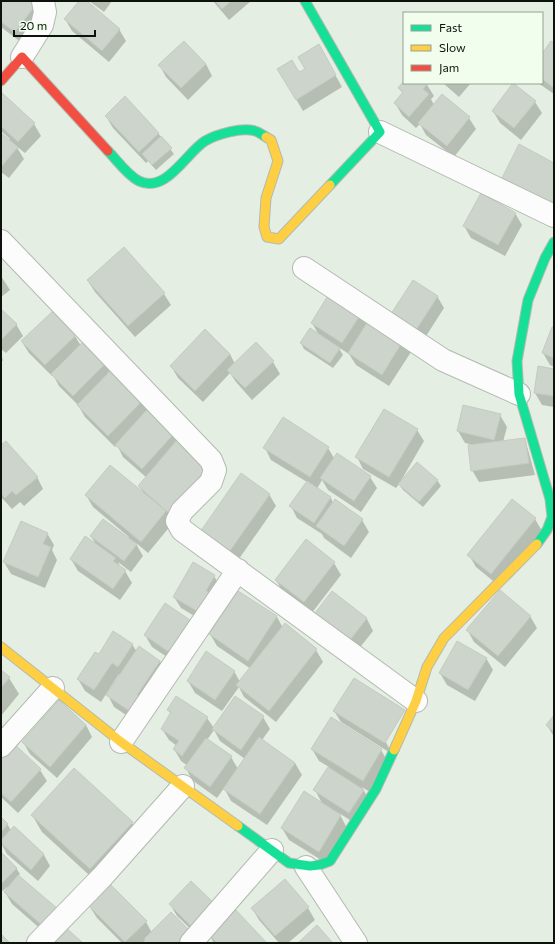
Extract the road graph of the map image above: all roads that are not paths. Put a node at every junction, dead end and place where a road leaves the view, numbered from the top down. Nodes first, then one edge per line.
1 (43, 1) edge
2 (306, 1) edge
3 (22, 57) junction
4 (1, 81) edge
5 (380, 132) junction
6 (554, 216) edge
7 (1, 241) edge
8 (554, 242) edge
9 (304, 268) dead end
10 (519, 394) junction
11 (553, 508) edge
12 (238, 570) junction
13 (1, 647) edge
14 (53, 688) junction
15 (416, 701) junction
16 (121, 742) junction
17 (1, 746) edge
18 (182, 786) junction
19 (272, 850) junction
20 (306, 867) junction
21 (38, 943) edge
22 (191, 943) edge
23 (356, 943) edge

1 - 3 street
2 - 5 street
3 - 4 street
3 - 5 street
5 - 6 street
7 - 12 street
8 - 10 street
9 - 10 street
10 - 11 street
11 - 15 street
12 - 15 street
12 - 16 street
13 - 14 street
14 - 16 street
14 - 17 street
15 - 20 street
16 - 18 street
18 - 19 street
18 - 21 street
19 - 20 street
19 - 22 street
20 - 23 street

